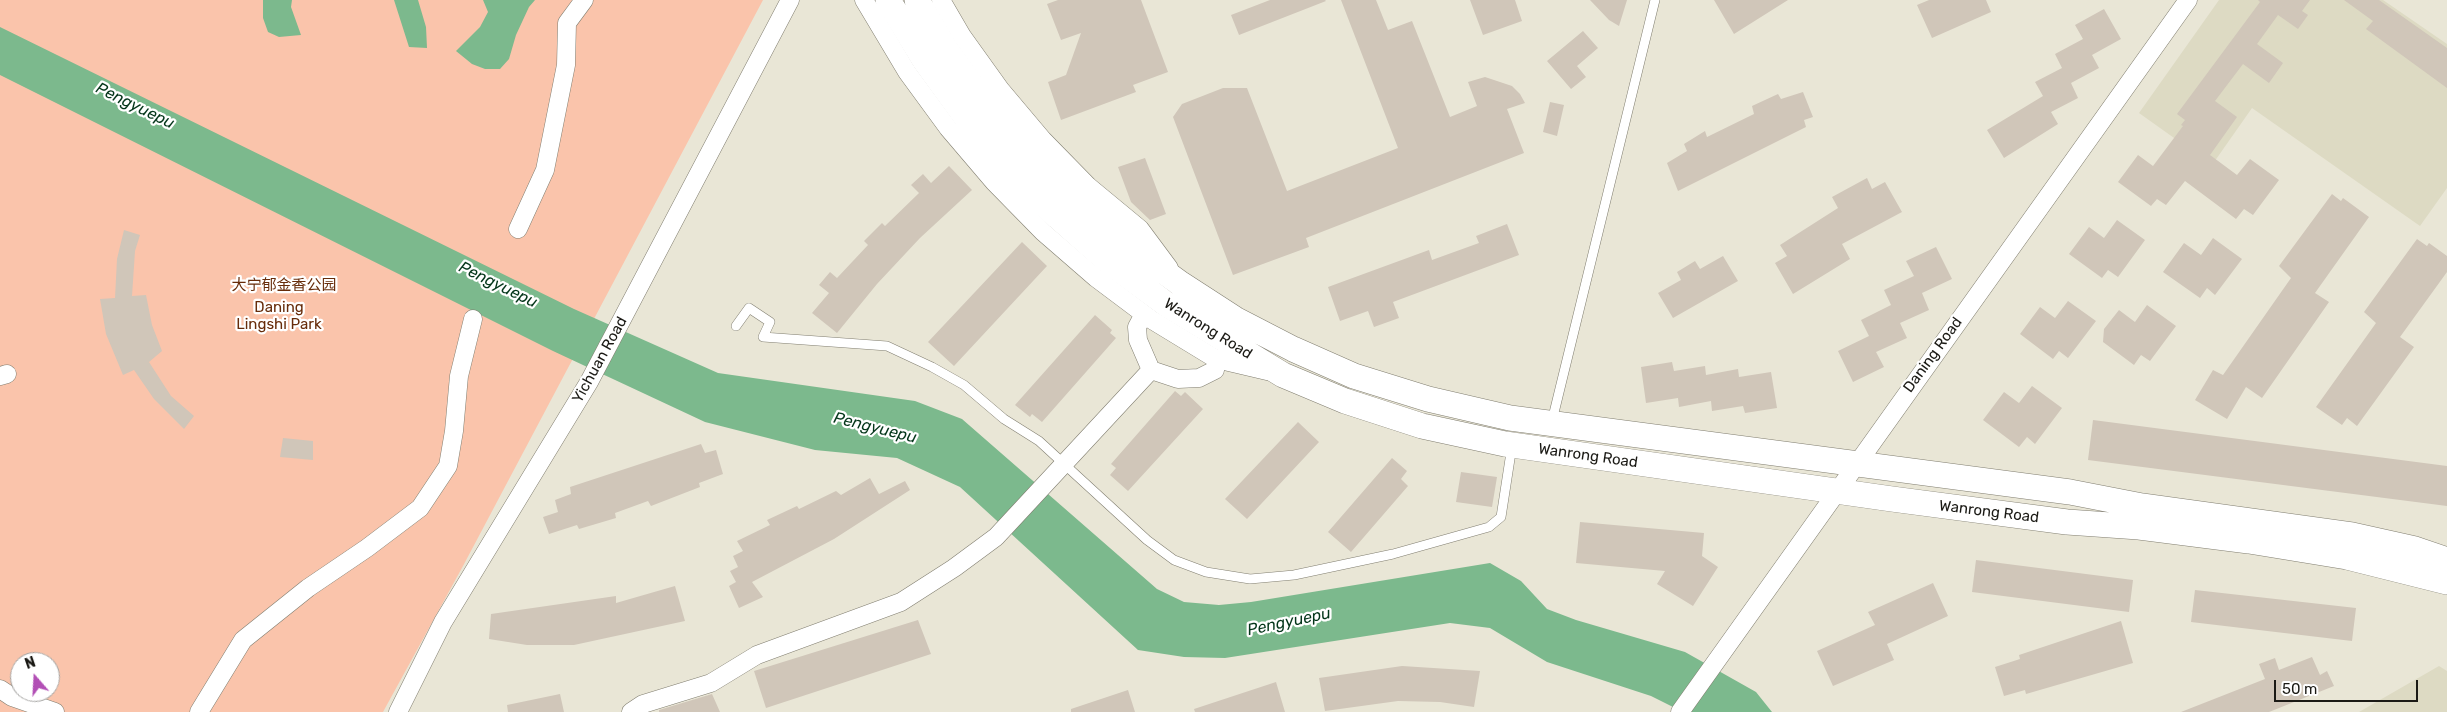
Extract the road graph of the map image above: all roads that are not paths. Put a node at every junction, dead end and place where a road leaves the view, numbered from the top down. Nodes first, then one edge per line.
1 (584, 0) edge
2 (790, 0) edge
3 (864, 0) edge
4 (888, 0) edge
5 (917, 0) edge
6 (940, 0) edge
7 (1655, 0) edge
8 (2188, 0) edge
9 (518, 229) dead end
10 (1181, 284) junction
11 (1144, 314) junction
12 (473, 319) dead end
13 (736, 326) dead end
14 (1216, 359) junction
15 (1151, 370) junction
16 (1283, 375) junction
17 (1552, 424) junction
18 (1512, 445) junction
19 (1065, 464) junction
20 (1856, 464) junction
21 (1836, 490) junction
22 (2447, 560) edge
23 (2447, 582) edge
24 (0, 689) edge
25 (55, 712) edge
26 (199, 712) edge
27 (398, 712) edge
28 (631, 712) edge
29 (1680, 712) edge

1 - 9 street
2 - 27 street, Yichuan Road
3 - 11 street
4 - 16 main road, Wanrong Road
5 - 10 main road, Wanrong Road
6 - 10 street
7 - 17 lane
8 - 20 street, Daning Road
10 - 17 main road, Wanrong Road
11 - 14 street
11 - 15 street
12 - 26 street
13 - 19 lane
14 - 15 street
14 - 16 street
15 - 19 street
16 - 18 main road, Wanrong Road
17 - 20 main road, Wanrong Road
18 - 19 lane
18 - 21 main road, Wanrong Road
19 - 28 street
20 - 21 street, Daning Road
20 - 22 main road, Wanrong Road
21 - 23 main road, Wanrong Road
21 - 29 street, Daning Road
24 - 25 street

